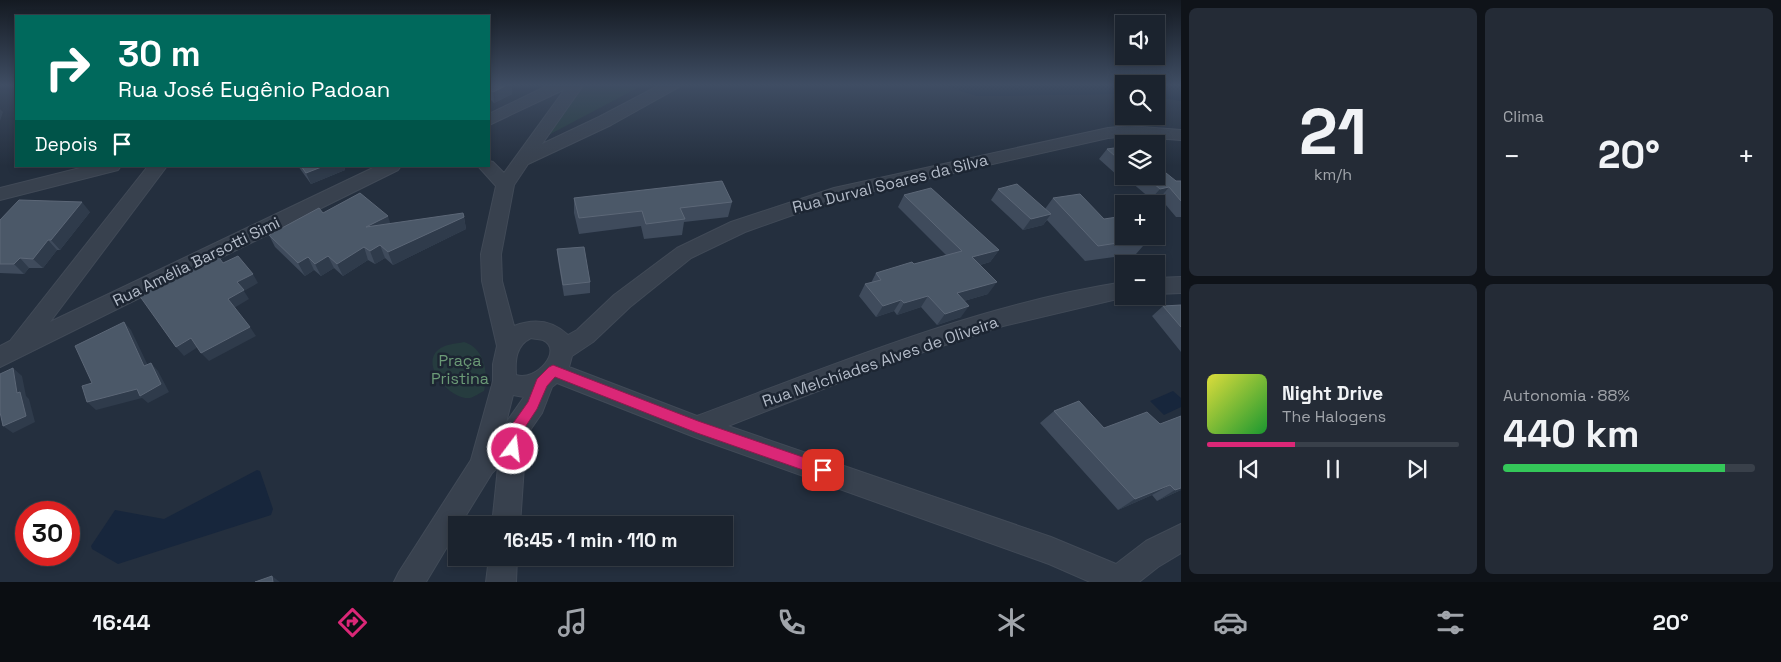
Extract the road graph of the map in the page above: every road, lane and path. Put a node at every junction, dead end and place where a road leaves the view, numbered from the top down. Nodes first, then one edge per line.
1 (507, 111) edge
2 (557, 111) edge
3 (622, 111) edge
4 (490, 120) edge
5 (1181, 135) edge
6 (521, 160) junction
7 (108, 167) edge
8 (157, 167) edge
9 (388, 167) edge
10 (488, 167) edge
11 (506, 186) junction
12 (0, 194) edge
13 (1181, 285) edge
14 (1165, 286) edge
15 (1115, 291) edge
16 (498, 305) junction
17 (530, 329) junction
18 (508, 346) junction
19 (8, 353) edge
20 (553, 359) junction
21 (505, 381) junction
22 (697, 427) junction
23 (514, 434) junction
24 (483, 464) junction
25 (507, 516) edge
26 (1181, 538) edge
27 (502, 566) edge
28 (1121, 581) edge
29 (409, 582) edge
30 (501, 582) edge

1 - 4 street
2 - 6 street
3 - 6 street
5 - 20 street, Rua Durval Soares da Silva
6 - 11 street
7 - 12 street
8 - 19 street
9 - 19 street, Rua Amélia Barsotti Simi
10 - 11 street
11 - 16 street
13 - 14 street
15 - 22 street, Rua Melchíades Alves de Oliveira
16 - 17 street
16 - 18 street
17 - 18 street
17 - 20 street
18 - 21 street
20 - 21 street
20 - 22 street
20 - 23 street
21 - 24 street
22 - 28 street
23 - 24 street
23 - 25 street
24 - 29 street
26 - 28 street
27 - 30 street

